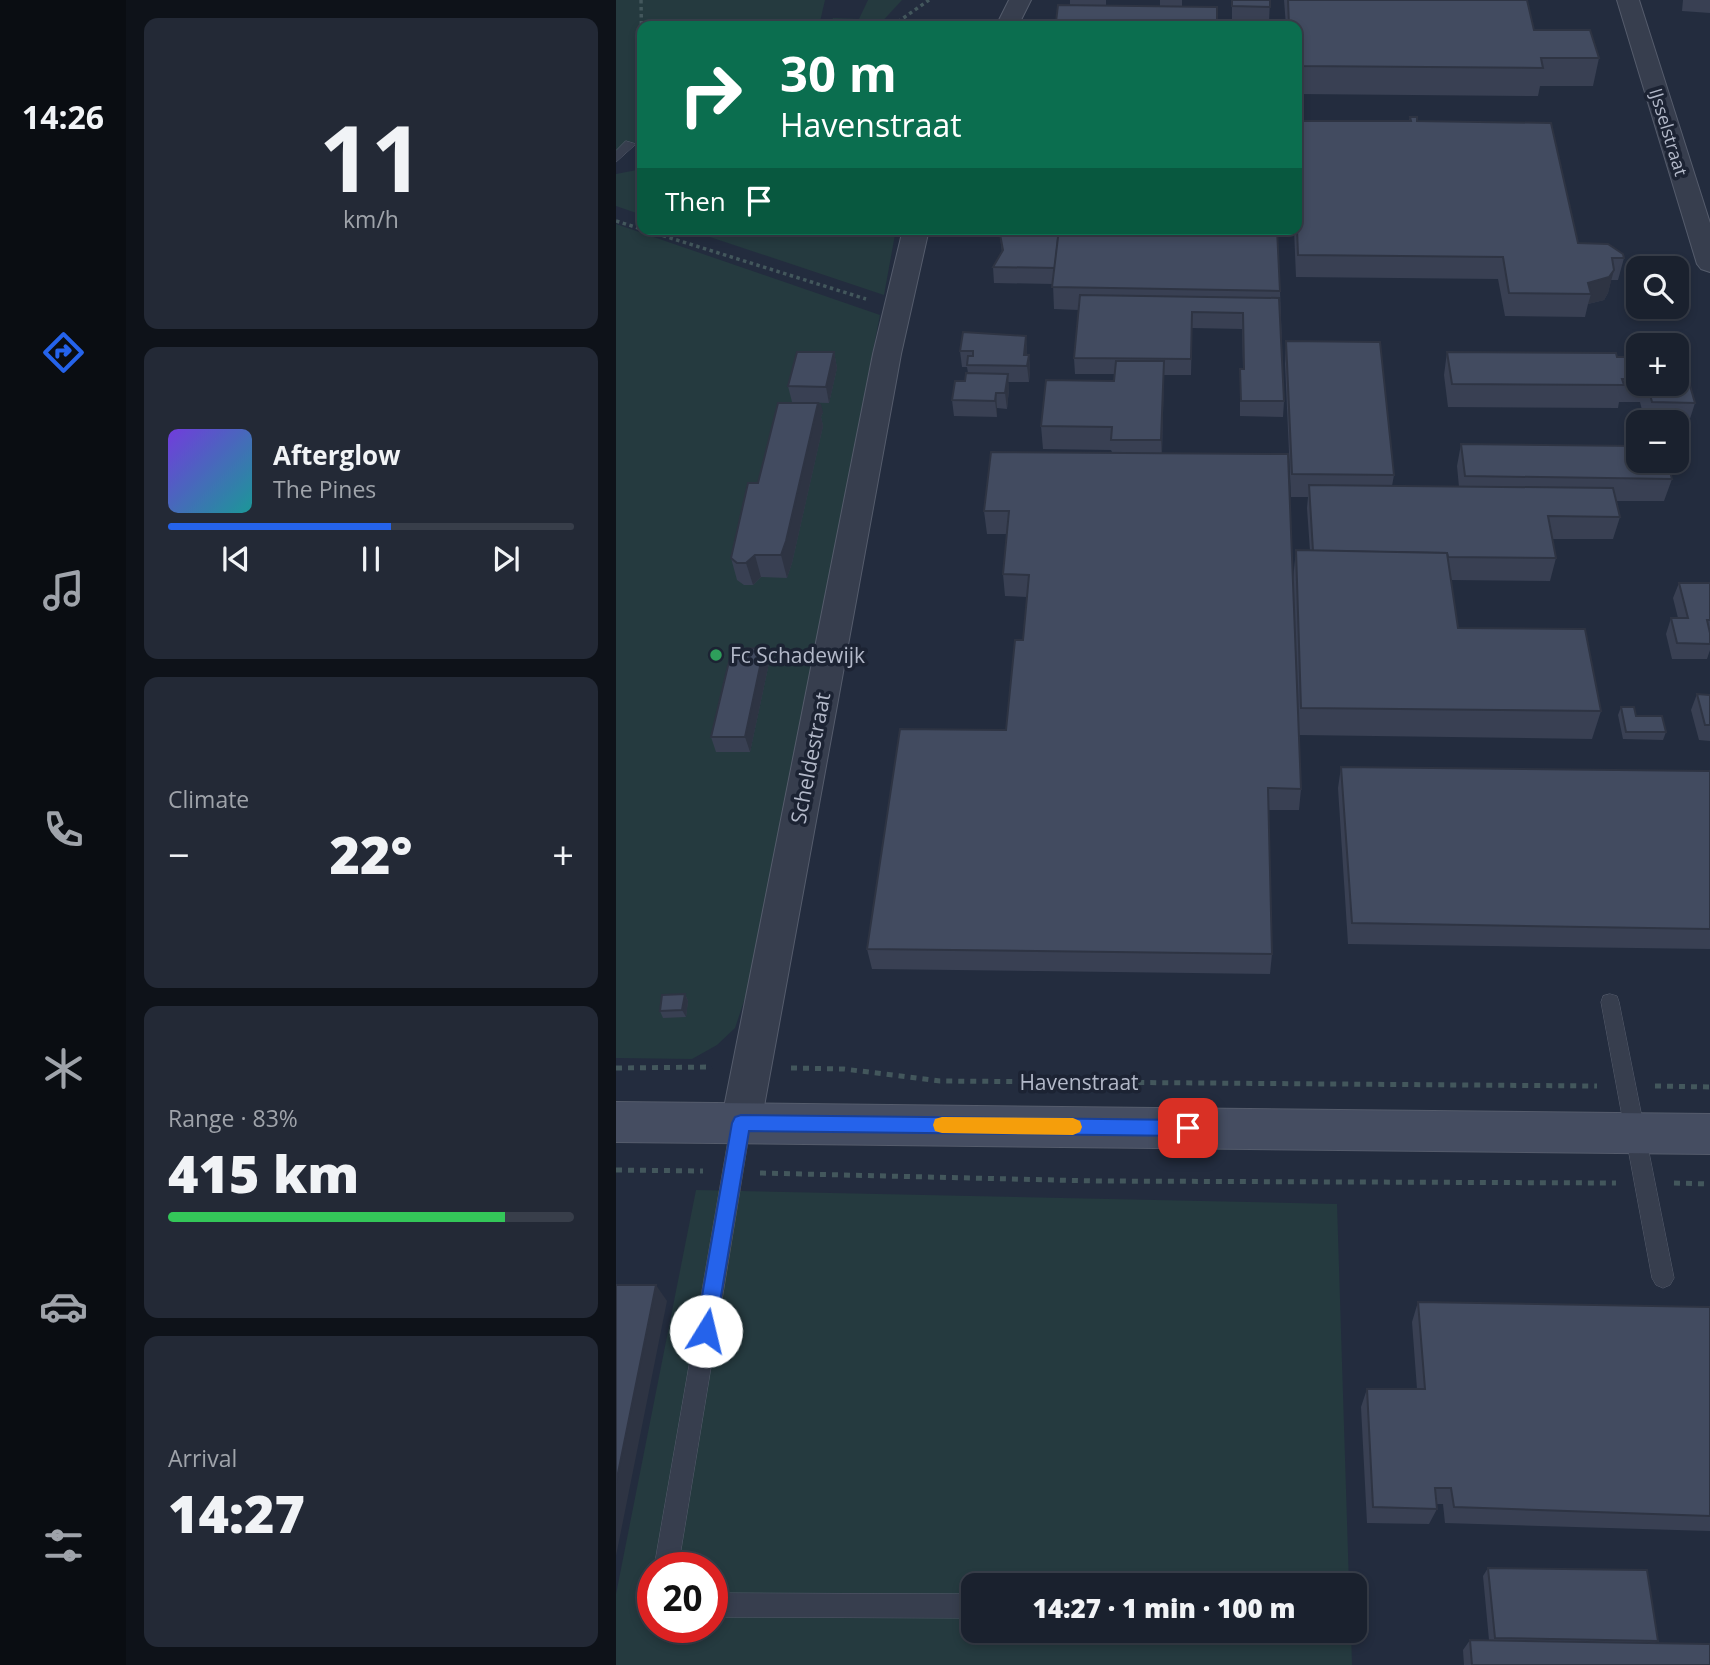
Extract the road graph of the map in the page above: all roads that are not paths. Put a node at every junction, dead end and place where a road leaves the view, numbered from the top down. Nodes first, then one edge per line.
1 (1020, 0) edge
2 (1628, 0) edge
3 (1010, 21) edge
4 (630, 144) dead end
5 (616, 158) edge
6 (915, 235) edge
7 (1710, 264) edge
8 (1610, 1002) dead end
9 (616, 1122) edge
10 (741, 1123) junction
11 (1635, 1133) junction
12 (1710, 1134) edge
13 (1663, 1278) dead end
14 (669, 1552) edge
15 (728, 1605) edge
16 (961, 1606) edge

1 - 3 street
2 - 7 street, IJsselstraat
4 - 5 lane
6 - 10 street, Scheldestraat
8 - 11 lane
9 - 10 street
10 - 11 street
10 - 14 lane
11 - 12 street
11 - 13 lane
15 - 16 lane

